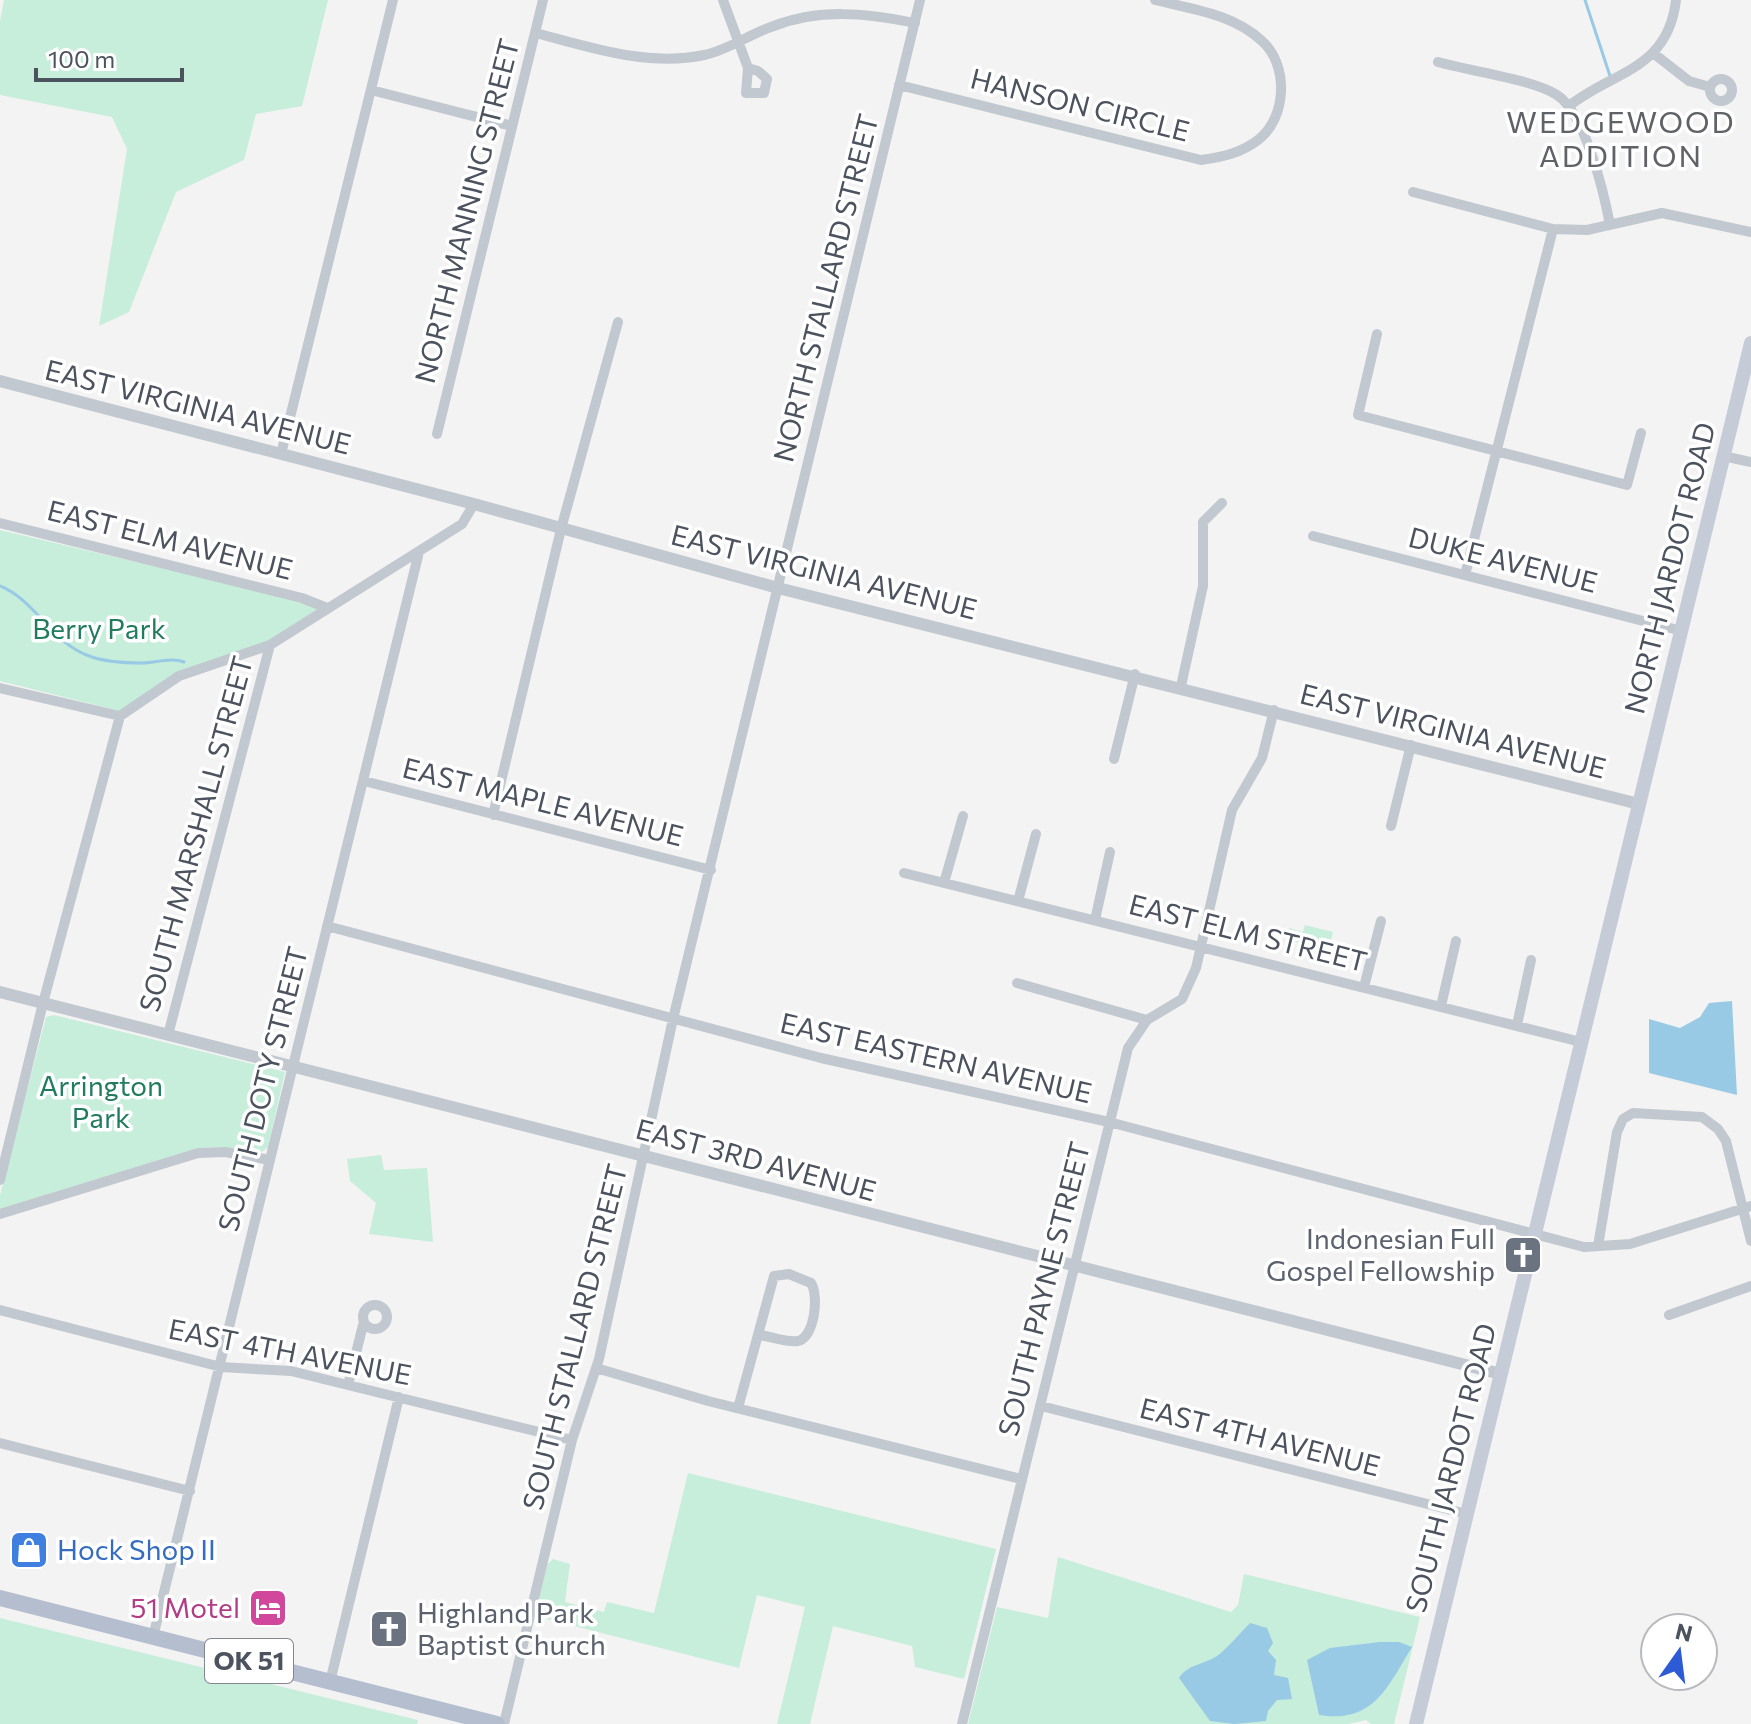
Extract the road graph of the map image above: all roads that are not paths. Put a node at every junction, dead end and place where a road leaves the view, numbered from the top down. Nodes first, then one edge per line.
1 (393, 0) edge
2 (543, 0) edge
3 (723, 0) edge
4 (920, 0) edge
5 (1155, 0) edge
6 (1676, 0) edge
7 (915, 23) junction
8 (536, 33) junction
9 (738, 43) junction
10 (1653, 53) junction
11 (1438, 62) dead end
12 (748, 68) dead end
13 (899, 85) junction
14 (1710, 87) dead end
15 (371, 90) junction
16 (1569, 106) junction
17 (512, 126) junction
18 (1413, 192) dead end
19 (1610, 225) junction
20 (1553, 229) junction
21 (1751, 232) edge
22 (618, 322) dead end
23 (1377, 334) dead end
24 (1751, 343) edge
25 (0, 381) edge
26 (1641, 433) dead end
27 (437, 434) dead end
28 (1496, 451) junction
29 (281, 454) junction
30 (1723, 456) junction
31 (1751, 462) edge
32 (1222, 503) dead end
33 (474, 504) junction
34 (0, 523) edge
35 (561, 529) junction
36 (1313, 536) dead end
37 (419, 552) junction
38 (1465, 575) junction
39 (778, 588) junction
40 (327, 608) junction
41 (1682, 631) junction
42 (270, 645) junction
43 (1135, 674) junction
44 (1181, 686) junction
45 (0, 688) edge
46 (1274, 710) junction
47 (120, 716) junction
48 (1411, 745) junction
49 (1114, 759) dead end
50 (364, 781) junction
51 (1639, 804) junction
52 (493, 815) junction
53 (963, 816) dead end
54 (1391, 826) dead end
55 (1036, 834) dead end
56 (1110, 852) dead end
57 (711, 870) junction
58 (904, 873) dead end
59 (944, 883) junction
60 (1018, 901) junction
61 (1095, 920) junction
62 (1381, 921) dead end
63 (327, 926) junction
64 (1456, 941) dead end
65 (1200, 946) junction
66 (1531, 960) dead end
67 (1017, 983) dead end
68 (1364, 987) junction
69 (0, 992) edge
70 (43, 1003) junction
71 (1441, 1006) junction
72 (673, 1019) junction
73 (1147, 1020) junction
74 (1517, 1025) junction
75 (168, 1035) junction
76 (1581, 1042) junction
77 (292, 1067) junction
78 (1109, 1122) junction
79 (646, 1156) junction
80 (270, 1160) junction
81 (0, 1180) edge
82 (1747, 1208) edge
83 (0, 1214) edge
84 (1534, 1233) junction
85 (1751, 1241) edge
86 (1598, 1246) junction
87 (1072, 1267) junction
88 (1751, 1286) edge
89 (0, 1310) edge
90 (1669, 1315) dead end
91 (363, 1325) dead end
92 (759, 1335) junction
93 (221, 1367) junction
94 (596, 1368) junction
95 (1501, 1374) junction
96 (348, 1385) junction
97 (399, 1397) junction
98 (1041, 1406) junction
99 (738, 1408) junction
100 (572, 1440) junction
101 (0, 1443) edge
102 (1021, 1479) junction
103 (190, 1491) junction
104 (1467, 1514) junction
105 (0, 1598) edge
106 (153, 1637) junction
107 (330, 1682) junction
108 (470, 1721) edge
109 (497, 1724) edge
110 (504, 1724) edge
111 (962, 1724) edge
112 (1416, 1724) edge

1 - 15 street
2 - 8 street, NORTH MANNING STREET
3 - 9 street
4 - 7 street, NORTH STALLARD STREET
5 - 13 street, HANSON CIRCLE
6 - 10 street
7 - 9 street
7 - 13 street, NORTH STALLARD STREET
8 - 9 street
8 - 17 street, NORTH MANNING STREET
9 - 12 street
10 - 14 street
10 - 16 street
11 - 16 street
13 - 39 street, NORTH STALLARD STREET
15 - 17 street
15 - 29 street
16 - 19 street
17 - 27 street, NORTH MANNING STREET
18 - 20 street
19 - 20 street
19 - 21 street
20 - 28 street
22 - 35 street
23 - 28 street
24 - 30 main road, NORTH JARDOT ROAD
25 - 29 street, EAST VIRGINIA AVENUE
26 - 28 street
28 - 38 street
29 - 33 street, EAST VIRGINIA AVENUE
30 - 31 street
30 - 41 main road, NORTH JARDOT ROAD
32 - 44 street
33 - 35 street, EAST VIRGINIA AVENUE
33 - 37 street
34 - 40 street, EAST ELM AVENUE
35 - 39 street, EAST VIRGINIA AVENUE
35 - 52 street
36 - 38 street, DUKE AVENUE
37 - 40 street
37 - 50 street, SOUTH DOTY STREET
38 - 41 street, DUKE AVENUE
39 - 43 street, EAST VIRGINIA AVENUE
39 - 57 street, SOUTH STALLARD STREET
40 - 42 street
41 - 51 main road, NORTH JARDOT ROAD
42 - 47 street
42 - 75 street, SOUTH MARSHALL STREET
43 - 44 street, EAST VIRGINIA AVENUE
43 - 49 street
44 - 46 street, EAST VIRGINIA AVENUE
45 - 47 street
46 - 48 street, EAST VIRGINIA AVENUE
46 - 65 street, SOUTH PAYNE STREET
47 - 70 street
48 - 51 street, EAST VIRGINIA AVENUE
48 - 54 street
50 - 52 street, EAST MAPLE AVENUE
50 - 63 street, SOUTH DOTY STREET
51 - 76 main road, SOUTH JARDOT ROAD
52 - 57 street, EAST MAPLE AVENUE
53 - 59 street
55 - 60 street
56 - 61 street
57 - 72 street, SOUTH STALLARD STREET
58 - 59 street, EAST ELM STREET
59 - 60 street, EAST ELM STREET
60 - 61 street, EAST ELM STREET
61 - 65 street, EAST ELM STREET
62 - 68 street
63 - 72 street, EAST EASTERN AVENUE
63 - 77 street, SOUTH DOTY STREET
64 - 71 street
65 - 68 street, EAST ELM STREET
65 - 73 street, SOUTH PAYNE STREET
66 - 74 street
67 - 73 street
68 - 71 street, EAST ELM STREET
69 - 70 street, EAST 3RD AVENUE
70 - 75 street, EAST 3RD AVENUE
70 - 81 street
71 - 74 street, EAST ELM STREET
72 - 78 street, EAST EASTERN AVENUE
72 - 79 street, SOUTH STALLARD STREET
73 - 78 street, SOUTH PAYNE STREET
74 - 76 street, EAST ELM STREET
75 - 77 street, EAST 3RD AVENUE
76 - 84 main road, SOUTH JARDOT ROAD
77 - 79 street, EAST 3RD AVENUE
77 - 80 street, SOUTH DOTY STREET
78 - 84 street, EAST EASTERN AVENUE
78 - 87 street, SOUTH PAYNE STREET
79 - 87 street, EAST 3RD AVENUE
79 - 94 street, SOUTH STALLARD STREET
80 - 83 street
80 - 93 street, SOUTH DOTY STREET
82 - 85 street
82 - 86 street, EAST EASTERN AVENUE
82 - 86 street
84 - 86 street, EAST EASTERN AVENUE
84 - 95 main road, SOUTH JARDOT ROAD
87 - 95 street, EAST 3RD AVENUE
87 - 98 street, SOUTH PAYNE STREET
88 - 90 street
89 - 93 street, EAST 4TH AVENUE
91 - 96 street
92 - 92 street
92 - 99 street
93 - 96 street, EAST 4TH AVENUE
93 - 103 street, SOUTH DOTY STREET
94 - 99 street
94 - 100 street, SOUTH STALLARD STREET
95 - 104 main road, SOUTH JARDOT ROAD
96 - 97 street, EAST 4TH AVENUE
97 - 100 street, EAST 4TH AVENUE
97 - 107 street
98 - 102 street, SOUTH PAYNE STREET
98 - 104 street, EAST 4TH AVENUE
99 - 102 street
100 - 110 street, SOUTH STALLARD STREET
101 - 103 street
102 - 111 street, SOUTH PAYNE STREET
103 - 106 street, SOUTH DOTY STREET
104 - 112 main road, SOUTH JARDOT ROAD
105 - 106 main road, OK 51
106 - 107 main road, OK 51
107 - 108 main road, OK 51
108 - 109 main road, OK 51

